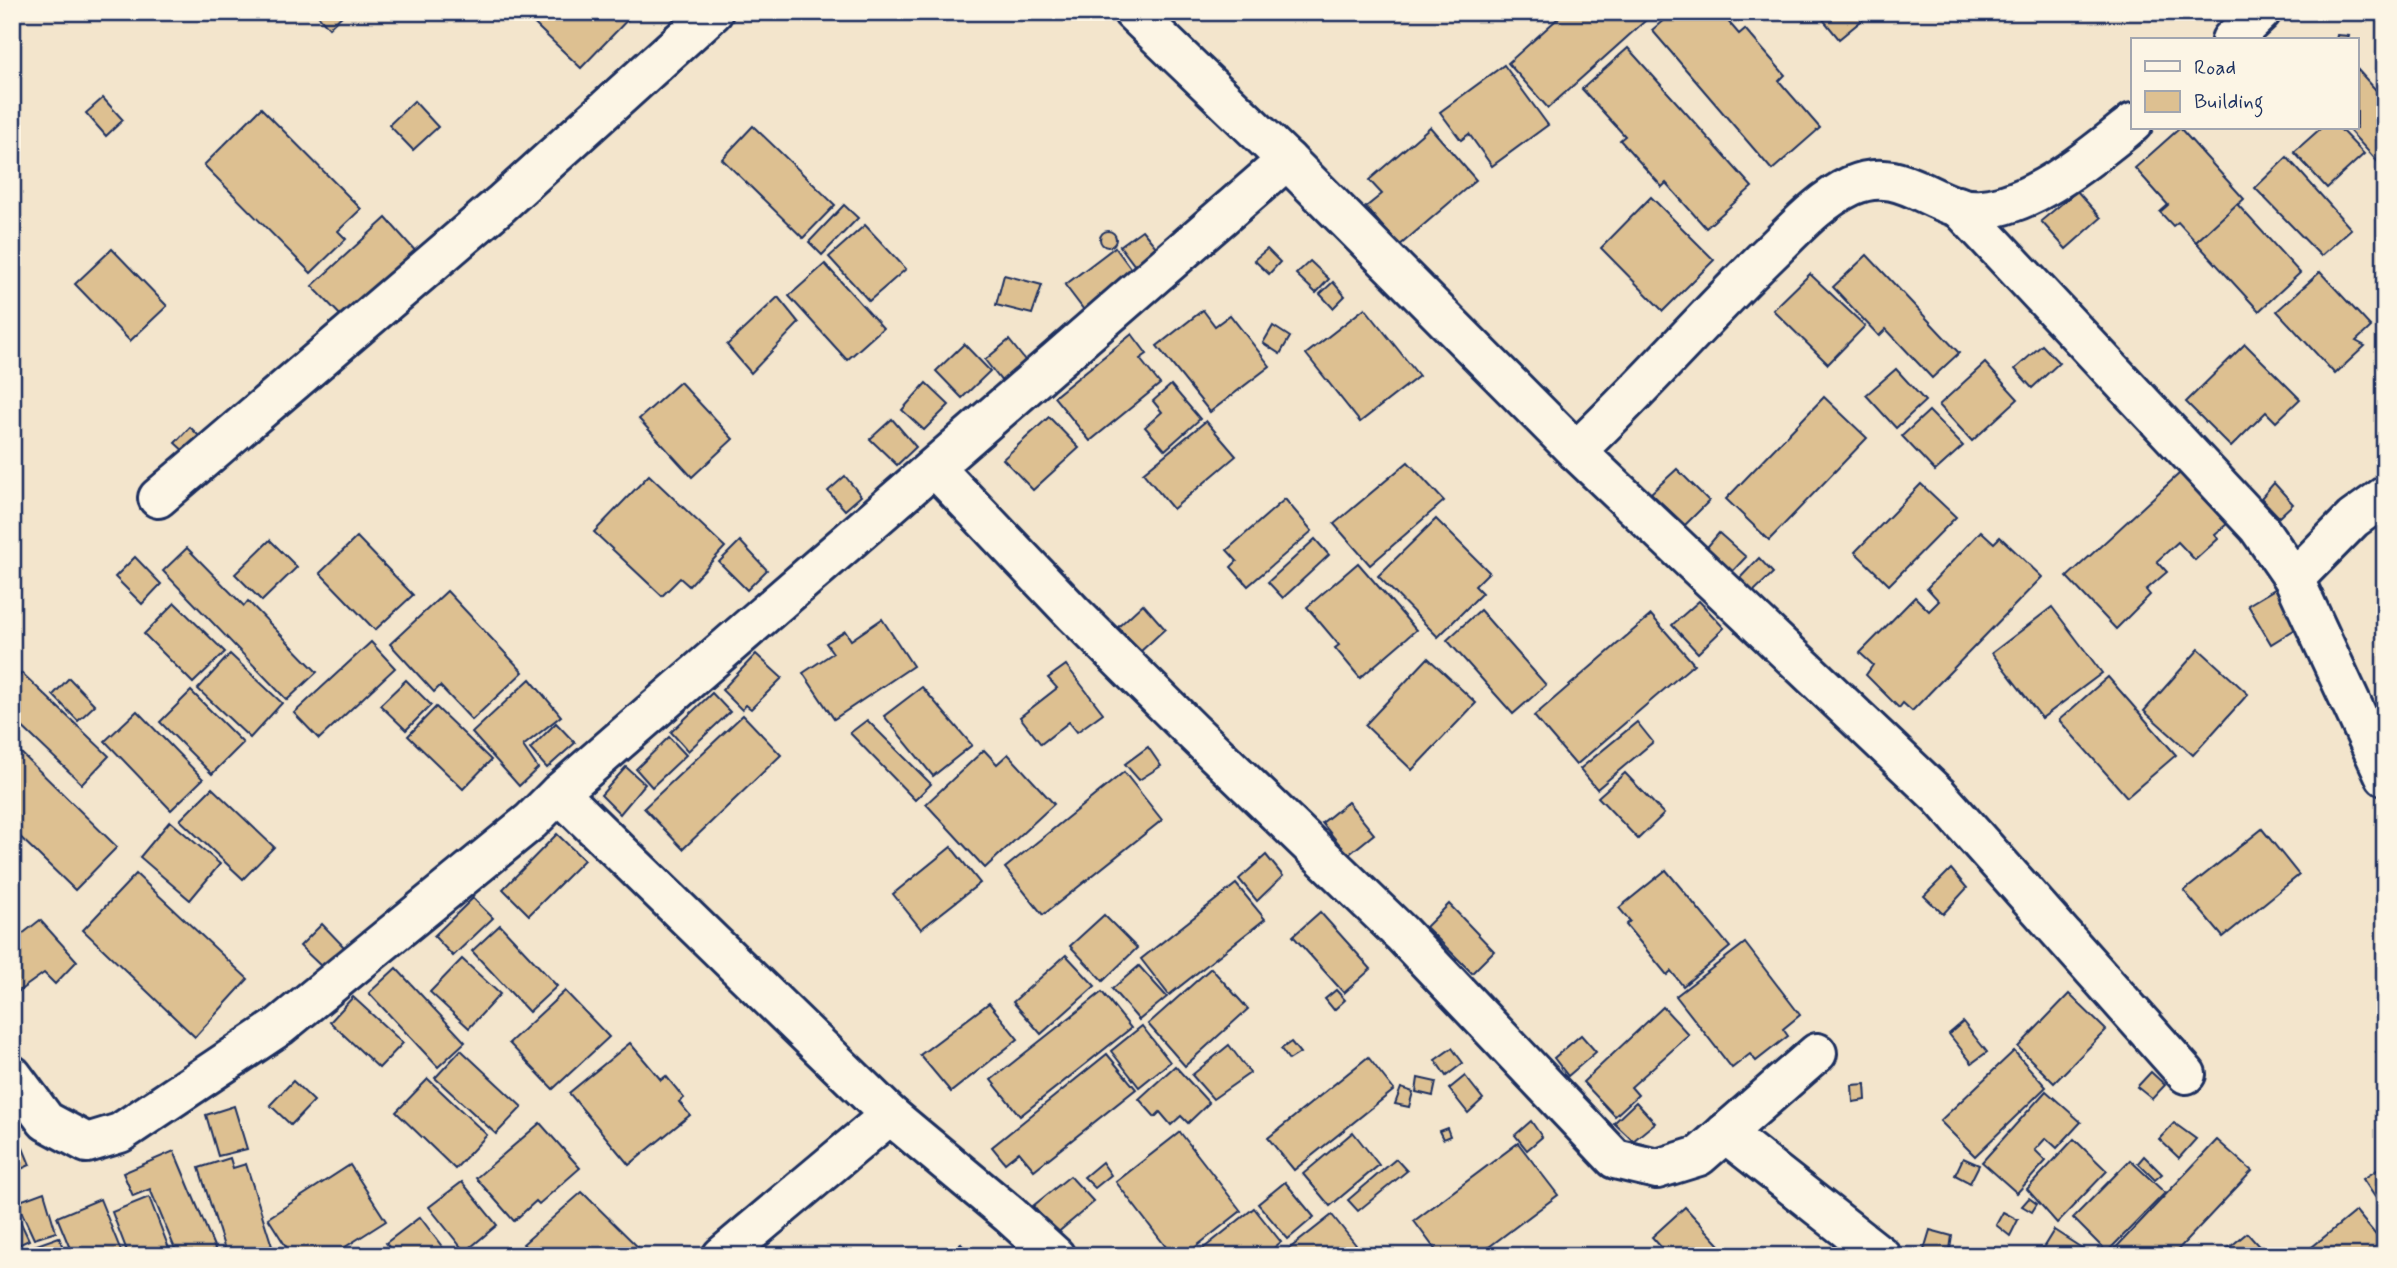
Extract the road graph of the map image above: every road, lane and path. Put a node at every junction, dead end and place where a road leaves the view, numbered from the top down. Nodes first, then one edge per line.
1 (713, 12) edge
2 (1133, 12) edge
3 (2261, 12) edge
4 (2233, 38) edge
5 (2131, 125) edge
6 (1287, 160) junction
7 (1958, 206) junction
8 (1576, 451) junction
9 (935, 468) junction
10 (2385, 496) edge
11 (158, 498) dead end
12 (2294, 579) junction
13 (2385, 776) edge
14 (559, 793) junction
15 (1817, 1053) dead end
16 (2186, 1074) dead end
17 (12, 1075) edge
18 (890, 1115) junction
19 (1725, 1133) junction
20 (722, 1256) edge
21 (1055, 1256) edge
22 (1881, 1256) edge

1 - 11 street
2 - 6 street
3 - 4 street
5 - 7 street
6 - 8 street
6 - 9 street
7 - 8 street
7 - 12 street
8 - 16 street
9 - 14 street
9 - 19 street
10 - 12 street
12 - 13 street
14 - 17 street
14 - 18 street
15 - 19 street
18 - 20 street
18 - 21 street
19 - 22 street

